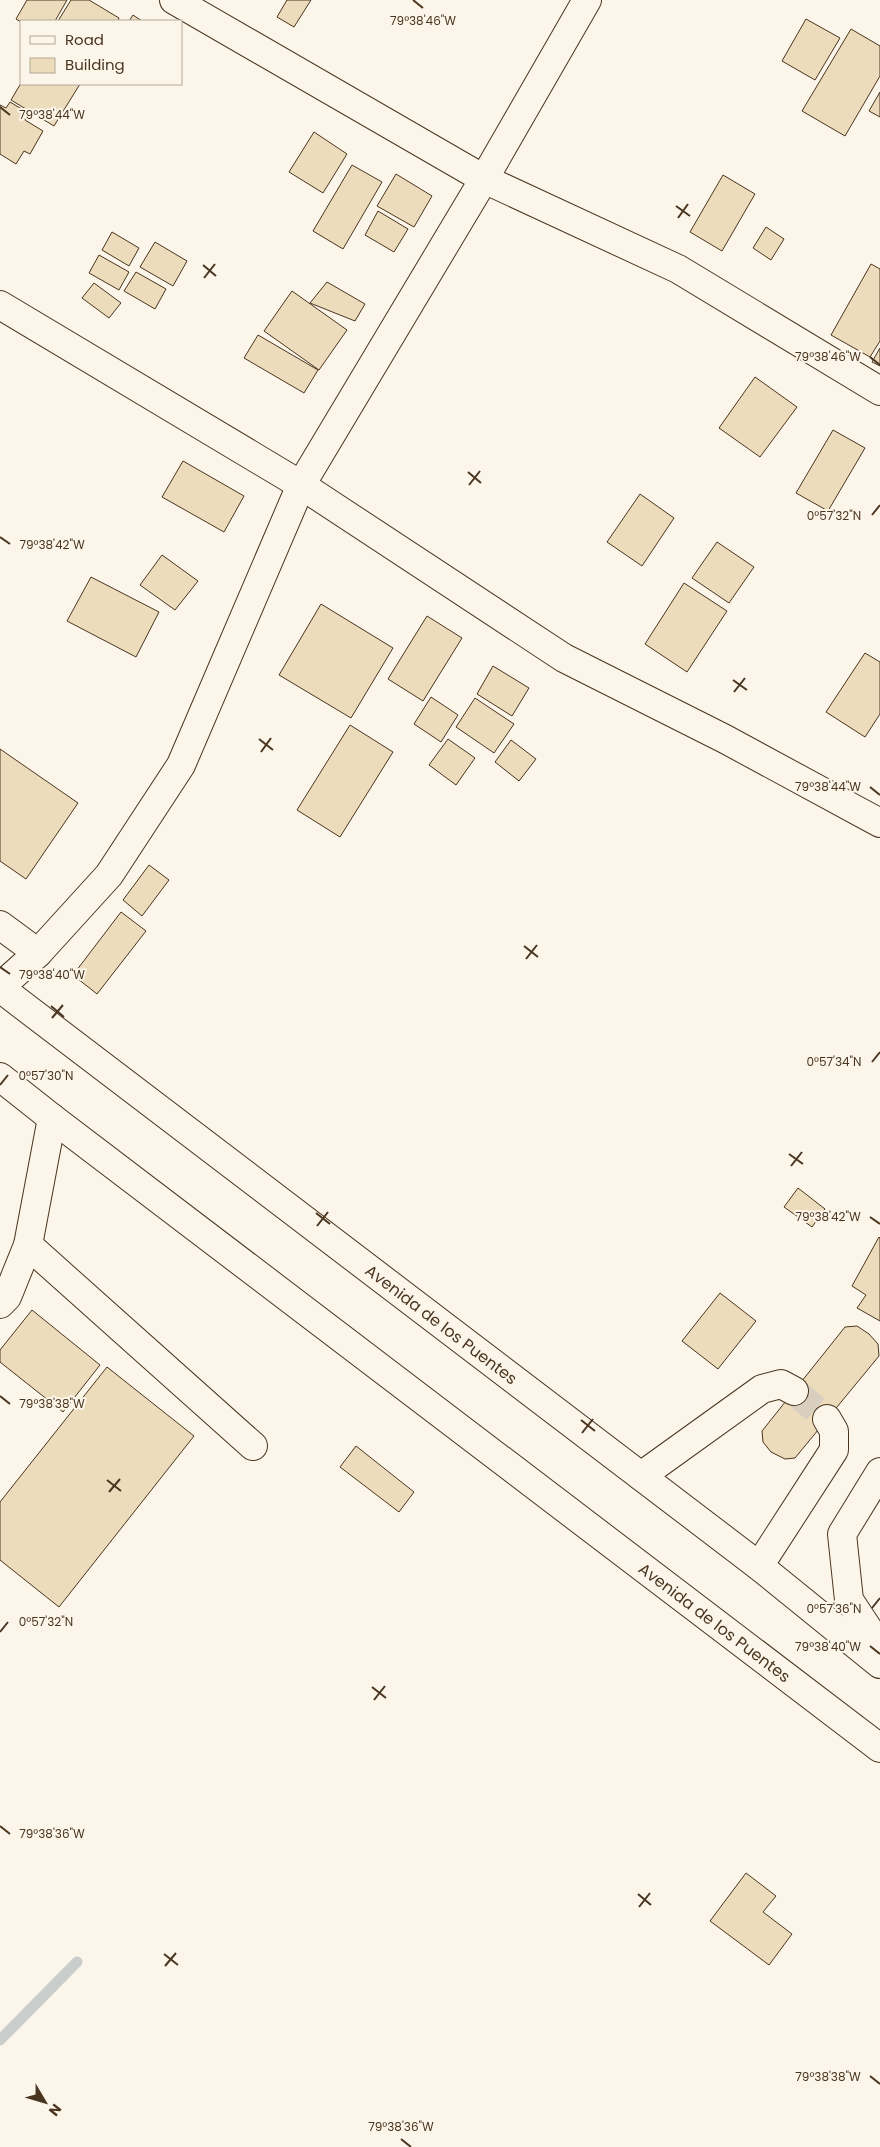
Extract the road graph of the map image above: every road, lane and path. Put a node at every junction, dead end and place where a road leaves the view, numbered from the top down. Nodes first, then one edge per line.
1 (174, 0) edge
2 (587, 0) edge
3 (484, 179) junction
4 (0, 305) edge
5 (880, 392) edge
6 (301, 485) junction
7 (880, 823) edge
8 (0, 924) edge
9 (38, 953) junction
10 (0, 987) edge
11 (0, 1076) edge
12 (52, 1118) junction
13 (28, 1245) junction
14 (0, 1304) edge
15 (794, 1391) tunnel mouth
16 (827, 1420) tunnel mouth
17 (253, 1446) dead end
18 (880, 1472) edge
19 (641, 1476) junction
20 (759, 1566) junction
21 (880, 1647) edge
22 (880, 1664) edge
23 (880, 1748) edge

1 - 3 street
2 - 3 street
3 - 5 street
3 - 6 street
4 - 6 street
6 - 7 street
6 - 9 street
8 - 9 street
9 - 10 street
10 - 19 street, Avenida de los Puentes
11 - 12 street, Avenida de los Puentes
12 - 13 street
12 - 23 street, Avenida de los Puentes
13 - 14 street
13 - 17 street
15 - 19 street
16 - 20 street
18 - 21 street
19 - 20 street, Avenida de los Puentes
20 - 22 street, Avenida de los Puentes

